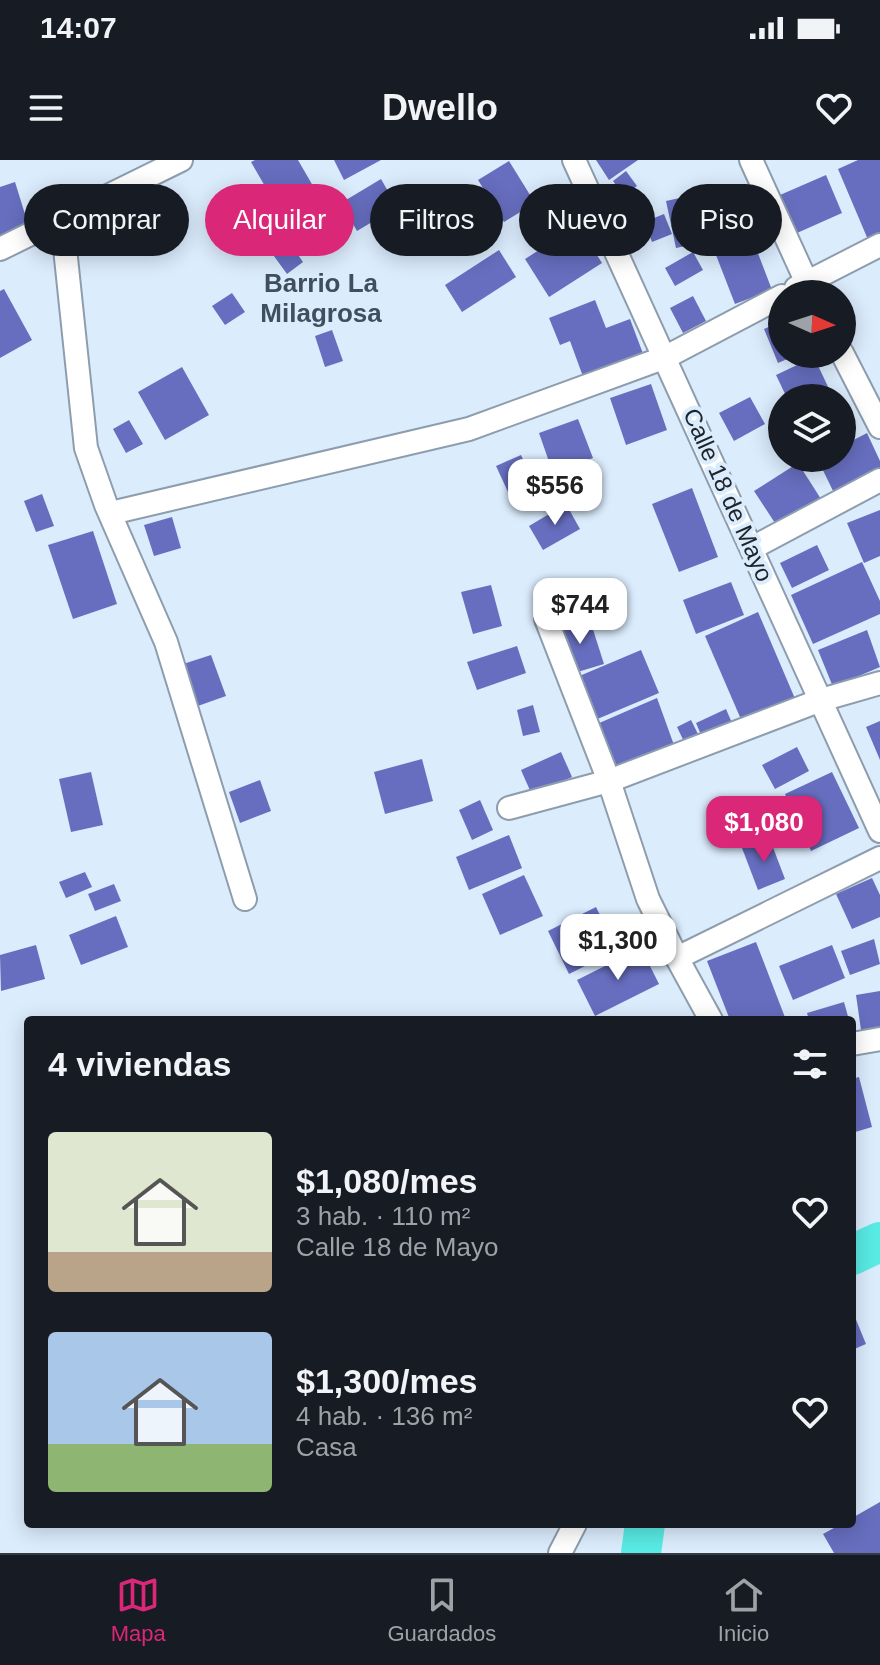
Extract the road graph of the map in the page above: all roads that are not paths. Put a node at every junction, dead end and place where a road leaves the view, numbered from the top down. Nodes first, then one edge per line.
1 (181, 160) edge
2 (574, 160) edge
3 (751, 160) edge
4 (133, 184) edge
5 (24, 238) edge
6 (880, 245) edge
7 (0, 249) edge
8 (66, 256) edge
9 (805, 280) edge
10 (822, 280) edge
11 (768, 303) edge
12 (666, 357) junction
13 (850, 368) edge
14 (880, 427) edge
15 (880, 480) edge
16 (111, 513) junction
17 (752, 548) junction
18 (546, 619) dead end
19 (880, 683) edge
20 (821, 700) junction
21 (609, 781) junction
22 (509, 808) dead end
23 (880, 831) edge
24 (880, 858) edge
25 (245, 899) dead end
26 (677, 958) junction
27 (709, 1016) edge
28 (880, 1039) edge
29 (856, 1043) edge
30 (573, 1528) edge
31 (560, 1553) edge

1 - 4 street
2 - 12 street, Calle 18 de Mayo
3 - 9 street
5 - 7 street
6 - 10 street
8 - 16 street
11 - 12 street
12 - 16 street
12 - 17 street, Calle 18 de Mayo
13 - 14 street
15 - 17 street
16 - 25 street
17 - 20 street, Calle 18 de Mayo
18 - 21 street
19 - 20 street
20 - 21 street
20 - 23 street, Calle 18 de Mayo
21 - 22 street
21 - 26 street
24 - 26 street
26 - 27 street
28 - 29 street
30 - 31 street

